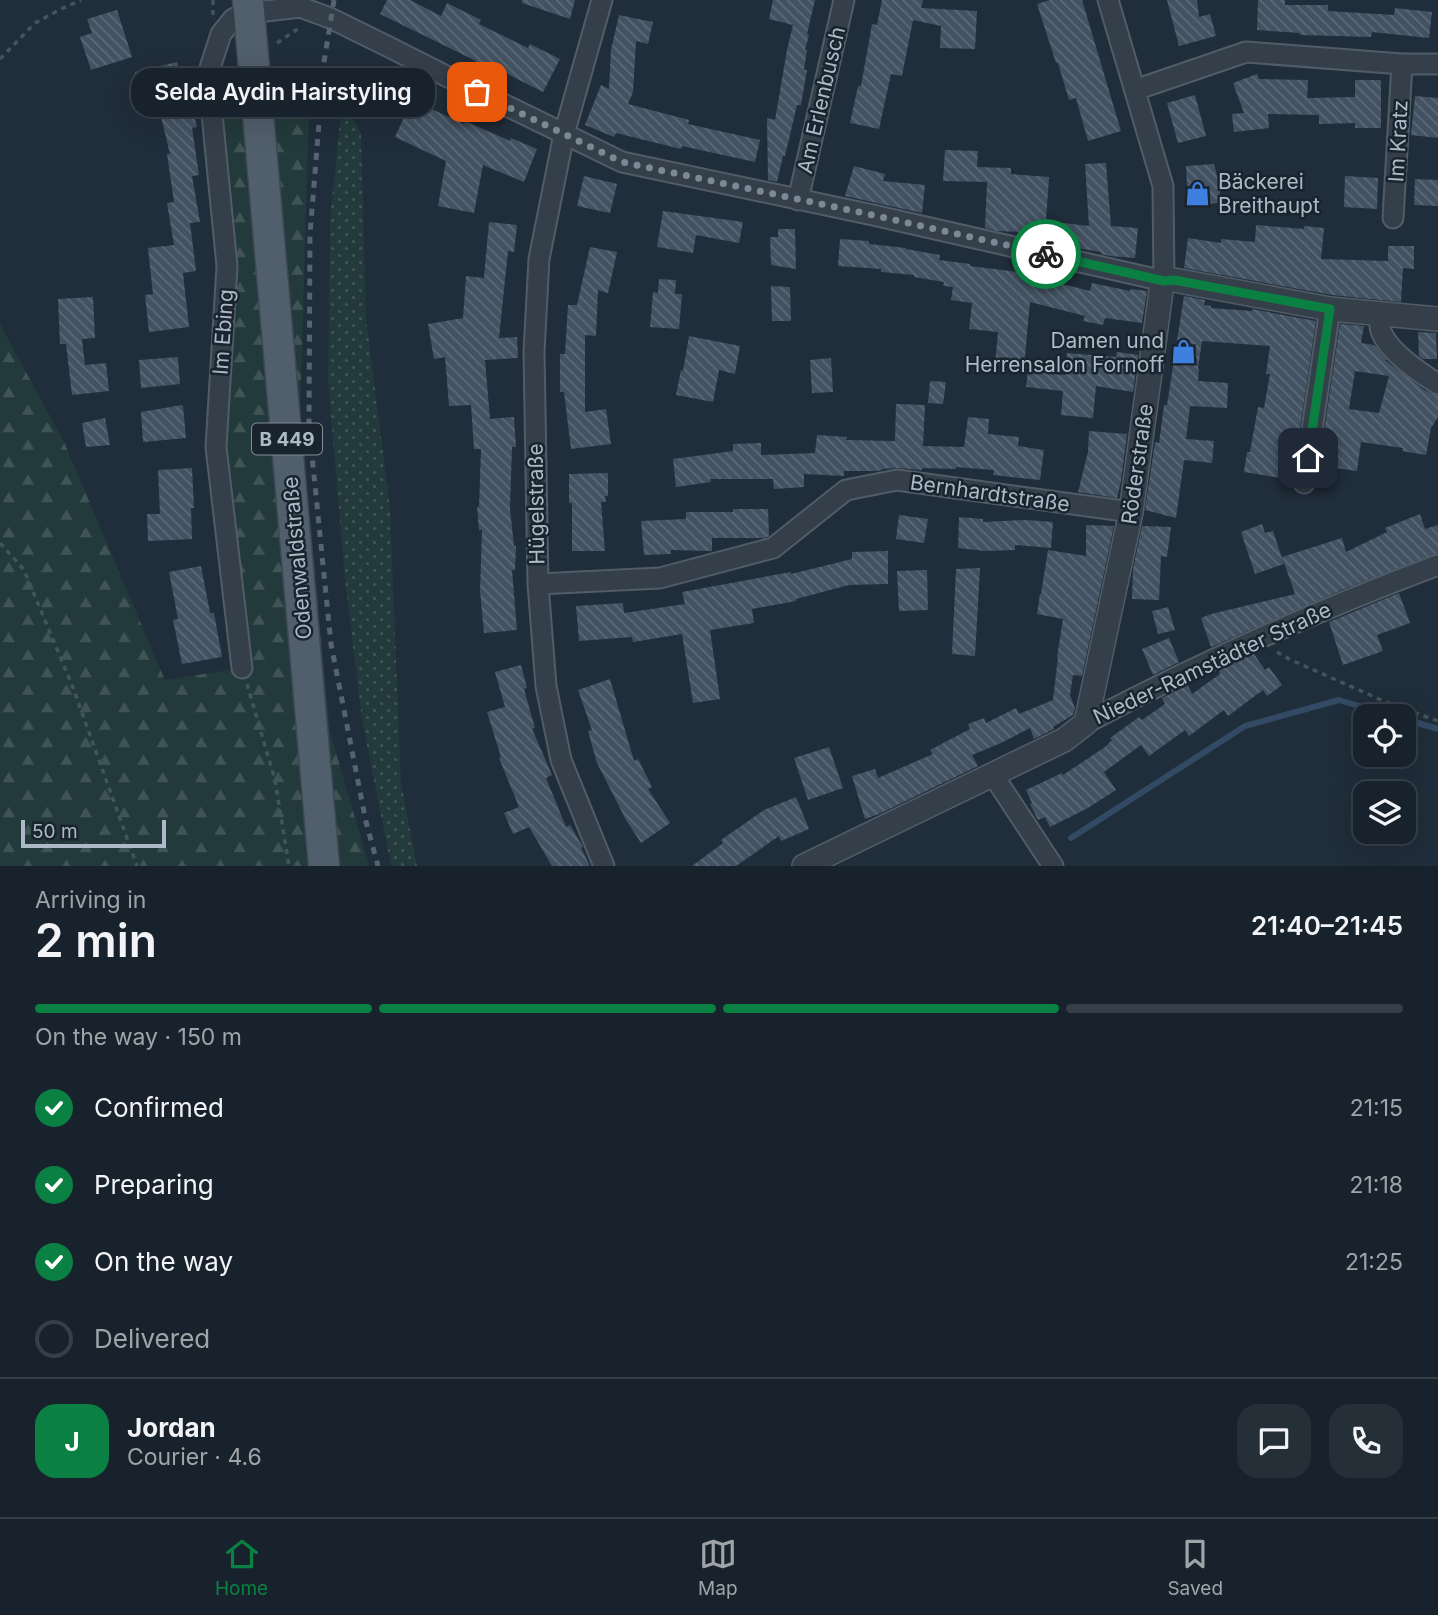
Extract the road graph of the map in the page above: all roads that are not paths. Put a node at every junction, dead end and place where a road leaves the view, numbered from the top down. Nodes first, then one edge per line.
1 (602, 0) edge
2 (844, 0) edge
3 (1108, 0) edge
4 (295, 3) edge
5 (248, 6) edge
6 (1402, 64) junction
7 (1438, 64) edge
8 (1135, 90) junction
9 (564, 134) junction
10 (798, 200) junction
11 (1393, 218) dead end
12 (1164, 281) junction
13 (1330, 309) junction
14 (1380, 314) junction
15 (1438, 319) edge
16 (1438, 384) edge
17 (1304, 483) dead end
18 (1131, 512) junction
19 (1438, 565) edge
20 (538, 584) junction
21 (242, 668) road end
22 (1086, 723) junction
23 (993, 775) junction
24 (324, 866) edge
25 (604, 866) edge
26 (804, 866) edge
27 (1053, 866) edge

1 - 9 street, Hügelstraße
2 - 10 street, Am Erlenbusch
3 - 8 street, Röderstraße
4 - 5 street
4 - 9 street
5 - 21 street, Im Ebing
5 - 24 main road, Odenwaldstraße / B 449
6 - 7 street
6 - 8 street
6 - 11 street, Im Kratz
8 - 12 street, Röderstraße
9 - 10 street
9 - 20 street, Hügelstraße
10 - 12 street
12 - 13 street
12 - 18 street, Röderstraße
13 - 14 street
13 - 17 street
14 - 15 street
14 - 16 street
18 - 20 street, Bernhardtstraße
18 - 22 street, Röderstraße
19 - 22 street, Nieder-Ramstädter Straße
20 - 25 street, Hügelstraße
22 - 23 street, Nieder-Ramstädter Straße
23 - 26 street, Nieder-Ramstädter Straße
23 - 27 street

